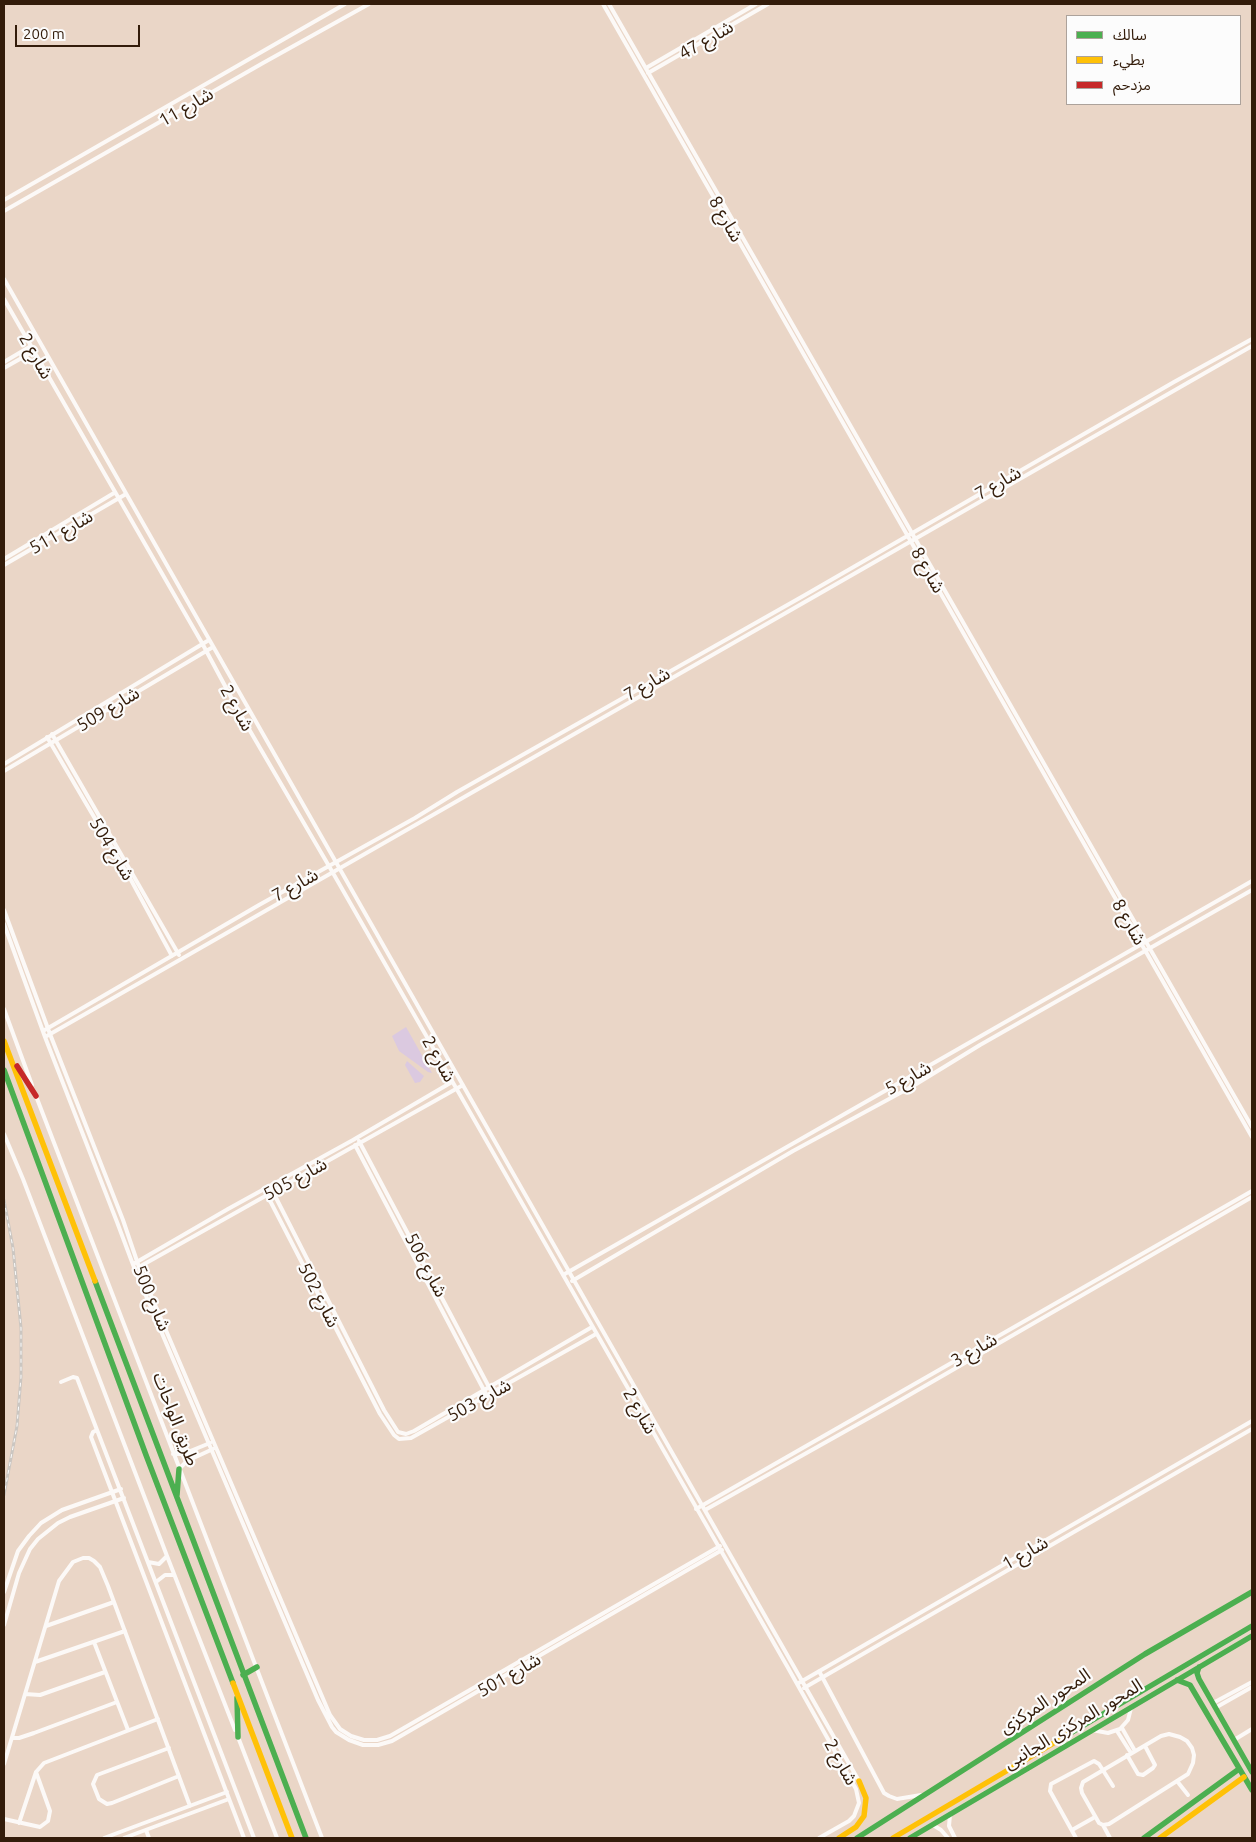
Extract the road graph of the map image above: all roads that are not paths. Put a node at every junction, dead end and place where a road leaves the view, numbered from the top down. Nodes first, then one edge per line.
1 (345, 4) edge
2 (369, 4) edge
3 (603, 4) edge
4 (609, 4) edge
5 (756, 4) edge
6 (768, 4) edge
7 (647, 70) junction
8 (642, 73) junction
9 (190, 92) junction
10 (195, 102) junction
11 (4, 200) edge
12 (4, 211) edge
13 (4, 279) edge
14 (4, 299) edge
15 (1252, 339) edge
16 (31, 346) junction
17 (1252, 346) edge
18 (43, 348) junction
19 (34, 352) junction
20 (4, 362) edge
21 (4, 368) edge
22 (114, 493) junction
23 (126, 494) junction
24 (118, 499) junction
25 (912, 533) junction
26 (908, 535) junction
27 (915, 538) junction
28 (911, 541) junction
29 (4, 559) edge
30 (4, 565) edge
31 (209, 640) junction
32 (202, 643) junction
33 (213, 647) junction
34 (206, 650) junction
35 (125, 690) junction
36 (129, 696) junction
37 (247, 706) junction
38 (238, 710) junction
39 (52, 734) junction
40 (47, 737) junction
41 (56, 740) junction
42 (51, 743) junction
43 (4, 764) edge
44 (5, 770) edge
45 (108, 838) junction
46 (336, 863) junction
47 (329, 867) junction
48 (340, 869) junction
49 (333, 873) junction
50 (1252, 881) edge
51 (1252, 890) edge
52 (4, 910) edge
53 (157, 921) junction
54 (4, 924) edge
55 (12, 940) junction
56 (1144, 943) junction
57 (1148, 949) junction
58 (177, 953) junction
59 (172, 956) junction
60 (181, 959) junction
61 (175, 962) junction
62 (35, 995) junction
63 (30, 997) junction
64 (4, 1009) edge
65 (48, 1028) junction
66 (43, 1031) junction
67 (50, 1034) junction
68 (45, 1037) junction
69 (4, 1041) edge
70 (9, 1054) junction
71 (4, 1070) edge
72 (452, 1082) junction
73 (463, 1085) junction
74 (456, 1089) junction
75 (890, 1089) junction
76 (36, 1096) junction
77 (894, 1096) junction
78 (1252, 1127) edge
79 (4, 1134) edge
80 (358, 1137) junction
81 (1252, 1137) edge
82 (353, 1140) junction
83 (360, 1142) junction
84 (355, 1145) junction
85 (270, 1186) junction
86 (264, 1189) junction
87 (272, 1191) junction
88 (1252, 1191) edge
89 (267, 1195) junction
90 (1252, 1196) edge
91 (135, 1263) junction
92 (137, 1269) junction
93 (570, 1272) junction
94 (563, 1275) junction
95 (574, 1279) junction
96 (568, 1283) junction
97 (592, 1327) junction
98 (596, 1334) junction
99 (468, 1346) junction
100 (463, 1349) junction
101 (362, 1364) junction
102 (356, 1368) junction
103 (61, 1382) dead end
104 (490, 1386) junction
105 (484, 1389) junction
106 (492, 1393) junction
107 (487, 1396) junction
108 (376, 1401) junction
109 (200, 1410) junction
110 (195, 1412) junction
111 (442, 1414) junction
112 (446, 1419) junction
113 (1252, 1421) edge
114 (1252, 1429) edge
115 (97, 1430) junction
116 (214, 1442) junction
117 (209, 1444) junction
118 (217, 1448) junction
119 (211, 1450) junction
120 (173, 1454) junction
121 (179, 1468) junction
122 (1161, 1474) junction
123 (1164, 1479) junction
124 (120, 1489) junction
125 (113, 1492) junction
126 (176, 1497) junction
127 (124, 1498) junction
128 (116, 1500) junction
129 (239, 1501) junction
130 (234, 1503) junction
131 (702, 1505) junction
132 (696, 1509) junction
133 (705, 1510) junction
134 (699, 1514) junction
135 (252, 1530) junction
136 (246, 1532) junction
137 (725, 1546) junction
138 (720, 1549) junction
139 (167, 1556) junction
140 (148, 1562) junction
141 (174, 1575) junction
142 (982, 1577) junction
143 (156, 1582) junction
144 (986, 1583) junction
145 (4, 1592) edge
146 (1252, 1592) edge
147 (114, 1602) junction
148 (282, 1603) junction
149 (278, 1605) junction
150 (4, 1625) edge
151 (46, 1626) junction
152 (1252, 1626) edge
153 (125, 1631) junction
154 (1252, 1636) edge
155 (94, 1642) junction
156 (35, 1662) junction
157 (1199, 1667) junction
158 (257, 1668) junction
159 (819, 1671) junction
160 (106, 1672) junction
161 (243, 1674) junction
162 (822, 1677) junction
163 (316, 1679) junction
164 (803, 1680) junction
165 (1177, 1680) junction
166 (311, 1682) junction
167 (1252, 1682) edge
168 (797, 1684) junction
169 (806, 1686) junction
170 (1203, 1686) junction
171 (1252, 1687) edge
172 (800, 1690) junction
173 (1194, 1690) junction
174 (237, 1691) junction
175 (25, 1694) junction
176 (117, 1702) junction
177 (1214, 1706) junction
178 (1131, 1707) junction
179 (158, 1719) junction
180 (334, 1725) junction
181 (1122, 1728) junction
182 (1252, 1729) edge
183 (128, 1730) junction
184 (1092, 1730) junction
185 (1117, 1731) junction
186 (238, 1737) junction
187 (12, 1738) junction
188 (1234, 1740) junction
189 (1144, 1746) junction
190 (169, 1748) junction
191 (1131, 1753) junction
192 (4, 1764) edge
193 (226, 1765) junction
194 (217, 1768) junction
195 (1102, 1769) junction
196 (1240, 1769) junction
197 (36, 1772) junction
198 (1252, 1772) edge
199 (179, 1776) junction
200 (1244, 1777) junction
201 (859, 1780) joint
202 (1178, 1782) junction
203 (1113, 1786) dead end
204 (1252, 1790) edge
205 (226, 1792) junction
206 (928, 1794) junction
207 (1188, 1795) dead end
208 (229, 1799) junction
209 (190, 1806) junction
210 (950, 1814) junction
211 (1095, 1817) junction
212 (4, 1818) edge
213 (19, 1823) junction
214 (933, 1825) junction
215 (1102, 1825) junction
216 (146, 1830) junction
217 (1072, 1830) junction
218 (104, 1838) edge
219 (124, 1838) edge
220 (149, 1838) edge
221 (244, 1838) edge
222 (254, 1838) edge
223 (277, 1838) edge
224 (292, 1838) edge
225 (306, 1838) edge
226 (322, 1838) edge
227 (819, 1838) edge
228 (839, 1838) edge
229 (856, 1838) edge
230 (893, 1838) edge
231 (910, 1838) edge
232 (948, 1838) edge
233 (954, 1838) edge
234 (1076, 1838) edge
235 (1110, 1838) edge
236 (1146, 1838) edge
237 (1160, 1838) edge

1 - 9 street, شارع 11
2 - 10 street, شارع 11
3 - 8 street, شارع 8
4 - 7 street, شارع 8
5 - 7 street, شارع 47
6 - 7 street, شارع 47
7 - 8 street, شارع 47
7 - 25 street, شارع 8
8 - 26 street, شارع 8
9 - 10 street
9 - 11 street, شارع 11
10 - 12 street, شارع 11
13 - 18 street, شارع 2
14 - 16 street, شارع 2
15 - 25 street, شارع 7
16 - 19 street, شارع 2
16 - 20 street
17 - 27 street, شارع 7
18 - 19 street
18 - 23 street, شارع 2
19 - 21 street
19 - 22 street, شارع 2
22 - 24 street, شارع 2
22 - 29 street, شارع 511
23 - 24 street, شارع 511
23 - 31 street, شارع 2
24 - 30 street, شارع 511
24 - 32 street, شارع 2
25 - 26 street, شارع 7
25 - 27 street, شارع 8
26 - 28 street, شارع 8
26 - 46 street, شارع 7
27 - 28 street, شارع 7
27 - 56 street, شارع 8
28 - 48 street, شارع 7
28 - 56 street, شارع 8
31 - 32 street, شارع 509
31 - 33 street, شارع 2
32 - 34 street, شارع 2
32 - 35 street, شارع 509
33 - 34 street, شارع 509
33 - 37 street, شارع 2
34 - 36 street, شارع 509
34 - 38 street, شارع 2
35 - 36 street
35 - 39 street, شارع 509
36 - 41 street, شارع 509
37 - 38 street
37 - 46 street, شارع 2
38 - 47 street, شارع 2
39 - 40 street, شارع 509
39 - 41 street, شارع 504
40 - 42 street, شارع 504
40 - 43 street, شارع 509
41 - 42 street, شارع 509
41 - 45 street, شارع 504
42 - 44 street, شارع 509
42 - 45 street, شارع 504
43 - 44 street
45 - 53 street, شارع 504
46 - 47 street, شارع 7
46 - 48 street, شارع 2
47 - 49 street, شارع 2
47 - 58 street, شارع 7
48 - 49 street, شارع 7
48 - 73 street, شارع 2
49 - 60 street, شارع 7
49 - 72 street, شارع 2
50 - 56 street, شارع 5
51 - 57 street, شارع 5
52 - 55 street, شارع 500
53 - 58 street, شارع 504
53 - 59 street, شارع 504
54 - 55 street, شارع 500
55 - 62 street, شارع 500
55 - 63 street, شارع 500
56 - 57 street, شارع 8
56 - 75 street, شارع 5
57 - 77 street, شارع 5
57 - 78 street, شارع 8
57 - 81 street, شارع 8
58 - 59 street, شارع 7
58 - 60 street, شارع 504
59 - 61 street, شارع 504
59 - 65 street, شارع 7
60 - 61 street, شارع 7
61 - 67 street, شارع 7
62 - 63 street
62 - 65 street, شارع 500
63 - 66 street, شارع 500
64 - 76 street, طريق الواحات
65 - 66 street, شارع 7
65 - 67 street, شارع 500
66 - 68 street, شارع 500
67 - 68 street, شارع 7
67 - 91 street, شارع 500
68 - 91 street, شارع 500
69 - 70 main road, طريق الواحات
70 - 76 main road
70 - 126 main road, طريق الواحات
71 - 174 main road
72 - 74 street, شارع 2
72 - 80 street, شارع 505
73 - 74 street, شارع 505
73 - 93 street, شارع 2
74 - 83 street, شارع 505
74 - 94 street, شارع 2
75 - 77 street
75 - 93 street, شارع 5
76 - 120 street, طريق الواحات
77 - 95 street, شارع 5
79 - 139 street
80 - 82 street, شارع 505
80 - 83 street, شارع 506
82 - 84 street, شارع 506
82 - 85 street, شارع 505
83 - 84 street, شارع 505
83 - 99 street, شارع 506
84 - 87 street, شارع 505
84 - 100 street, شارع 506
85 - 86 street, شارع 505
85 - 87 street, شارع 502
86 - 89 street, شارع 502
86 - 91 street, شارع 505
87 - 89 street, شارع 505
87 - 101 street, شارع 502
88 - 131 street, شارع 3
89 - 92 street, شارع 505
89 - 102 street, شارع 502
90 - 133 street, شارع 3
91 - 92 street, شارع 500
92 - 109 street, شارع 500
92 - 110 street, شارع 500
93 - 94 street, شارع 5
93 - 95 street, شارع 2
94 - 96 street, شارع 2
95 - 96 street, شارع 5
95 - 131 street, شارع 2
96 - 97 street, شارع 2
97 - 98 street, شارع 2
97 - 104 street, شارع 503
98 - 106 street, شارع 503
98 - 132 street, شارع 2
99 - 100 street
99 - 104 street, شارع 506
100 - 105 street, شارع 506
101 - 102 street
101 - 108 street, شارع 502
102 - 108 street, شارع 502
103 - 115 street
104 - 105 street, شارع 503
104 - 106 street, شارع 506
105 - 107 street, شارع 506
105 - 111 street, شارع 503
106 - 107 street, شارع 503
107 - 112 street, شارع 503
108 - 111 street, شارع 503
108 - 112 street, شارع 503
109 - 110 street
109 - 116 street, شارع 500
110 - 117 street, شارع 500
111 - 112 street
113 - 122 street, شارع 1
114 - 123 street, شارع 1
115 - 124 street
115 - 125 street
116 - 117 street
116 - 118 street, شارع 500
117 - 119 street, شارع 500
117 - 120 street
118 - 119 street
118 - 129 street, شارع 500
119 - 121 street
119 - 130 street, شارع 500
120 - 121 street, طريق الواحات
121 - 126 main road
121 - 158 street, طريق الواحات
122 - 123 street
122 - 142 street, شارع 1
123 - 144 street, شارع 1
124 - 125 street
124 - 127 street
125 - 128 street
125 - 145 street
126 - 161 main road, طريق الواحات
127 - 128 street
127 - 140 street
128 - 150 street
128 - 194 street
129 - 130 street
129 - 135 street, شارع 500
130 - 136 street, شارع 500
131 - 132 street, شارع 3
131 - 133 street, شارع 2
132 - 134 street, شارع 2
133 - 134 street, شارع 3
133 - 137 street, شارع 2
134 - 138 street, شارع 2
135 - 136 street
135 - 148 street, شارع 500
136 - 149 street, شارع 500
137 - 138 street, شارع 501
137 - 164 street, شارع 2
138 - 168 street, شارع 2
138 - 180 street, شارع 501
139 - 140 street
139 - 141 street
140 - 143 street
141 - 143 street
141 - 186 street
142 - 144 street
142 - 159 street, شارع 1
143 - 193 street
144 - 162 street, شارع 1
146 - 206 main road, المحور المركزى
147 - 151 street
147 - 151 street
147 - 153 street
148 - 149 street
148 - 163 street, شارع 500
149 - 166 street, شارع 500
151 - 156 street
152 - 230 main road
153 - 155 street
153 - 179 street
154 - 157 main road, المحور المركزى الجانبى
155 - 156 street
155 - 160 street
156 - 175 street
157 - 165 main road, المحور المركزى الجانبى
157 - 170 main road
158 - 161 main road
158 - 226 street, طريق الواحات
159 - 162 street
159 - 164 street, شارع 1
160 - 175 street
160 - 176 street
161 - 225 main road, طريق الواحات
162 - 169 street, شارع 1
162 - 206 street
163 - 166 street
163 - 180 street
164 - 168 street, شارع 1
164 - 169 street, شارع 2
165 - 173 main road
165 - 178 main road, المحور المركزى الجانبى
166 - 180 street
167 - 177 street
168 - 172 street, شارع 2
169 - 172 street, شارع 1
169 - 201 street, شارع 2
170 - 173 main road
170 - 177 main road
171 - 177 street
172 - 227 street, شارع 2
173 - 196 main road
174 - 186 main road
174 - 224 main road
175 - 187 street
176 - 183 street
176 - 187 street
177 - 188 main road
178 - 181 street
178 - 184 main road, المحور المركزى الجانبى
179 - 183 street
179 - 190 street
181 - 185 street
181 - 191 street
182 - 188 street
183 - 197 street
184 - 185 street
184 - 210 main road, المحور المركزى الجانبى
185 - 191 street
186 - 223 street
187 - 192 street
188 - 198 main road
189 - 191 street
189 - 191 street
189 - 202 street
190 - 199 street
190 - 199 street
191 - 195 street
193 - 194 street
193 - 222 street
194 - 205 street
195 - 203 street
195 - 211 street
195 - 217 street
196 - 200 main road
196 - 236 main road
197 - 213 street
197 - 213 street
199 - 209 street
200 - 204 main road
200 - 237 main road
201 - 228 main road
202 - 207 street
202 - 215 street
205 - 208 street
205 - 209 street
206 - 229 main road, المحور المركزى
208 - 216 street
208 - 221 street
209 - 218 street
210 - 214 main road, المحور المركزى الجانبى
210 - 233 street
211 - 215 street
211 - 217 street
212 - 213 street
214 - 231 main road, المحور المركزى الجانبى
214 - 232 street
215 - 235 street
216 - 219 street
216 - 220 street
217 - 234 street

